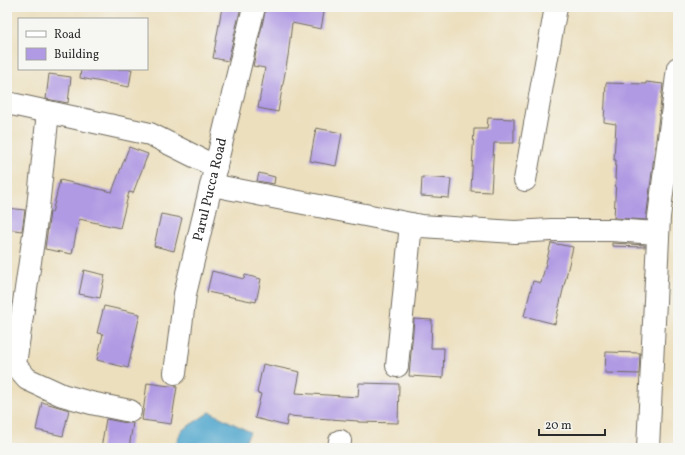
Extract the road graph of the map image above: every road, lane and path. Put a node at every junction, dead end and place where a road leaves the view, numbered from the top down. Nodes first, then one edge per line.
1 (254, 7) edge
2 (556, 7) edge
3 (678, 68) edge
4 (7, 103) edge
5 (48, 112) junction
6 (214, 176) junction
7 (525, 180) dead end
8 (411, 224) junction
9 (658, 233) junction
10 (11, 360) edge
11 (397, 366) dead end
12 (175, 374) dead end
13 (130, 411) dead end
14 (648, 448) edge

1 - 6 street, Parul Pucca Road
2 - 7 street
3 - 9 street
4 - 5 street
5 - 6 street
5 - 10 street
6 - 8 street
6 - 12 street, Parul Pucca Road
8 - 9 street
8 - 11 street
9 - 14 street
10 - 13 street

